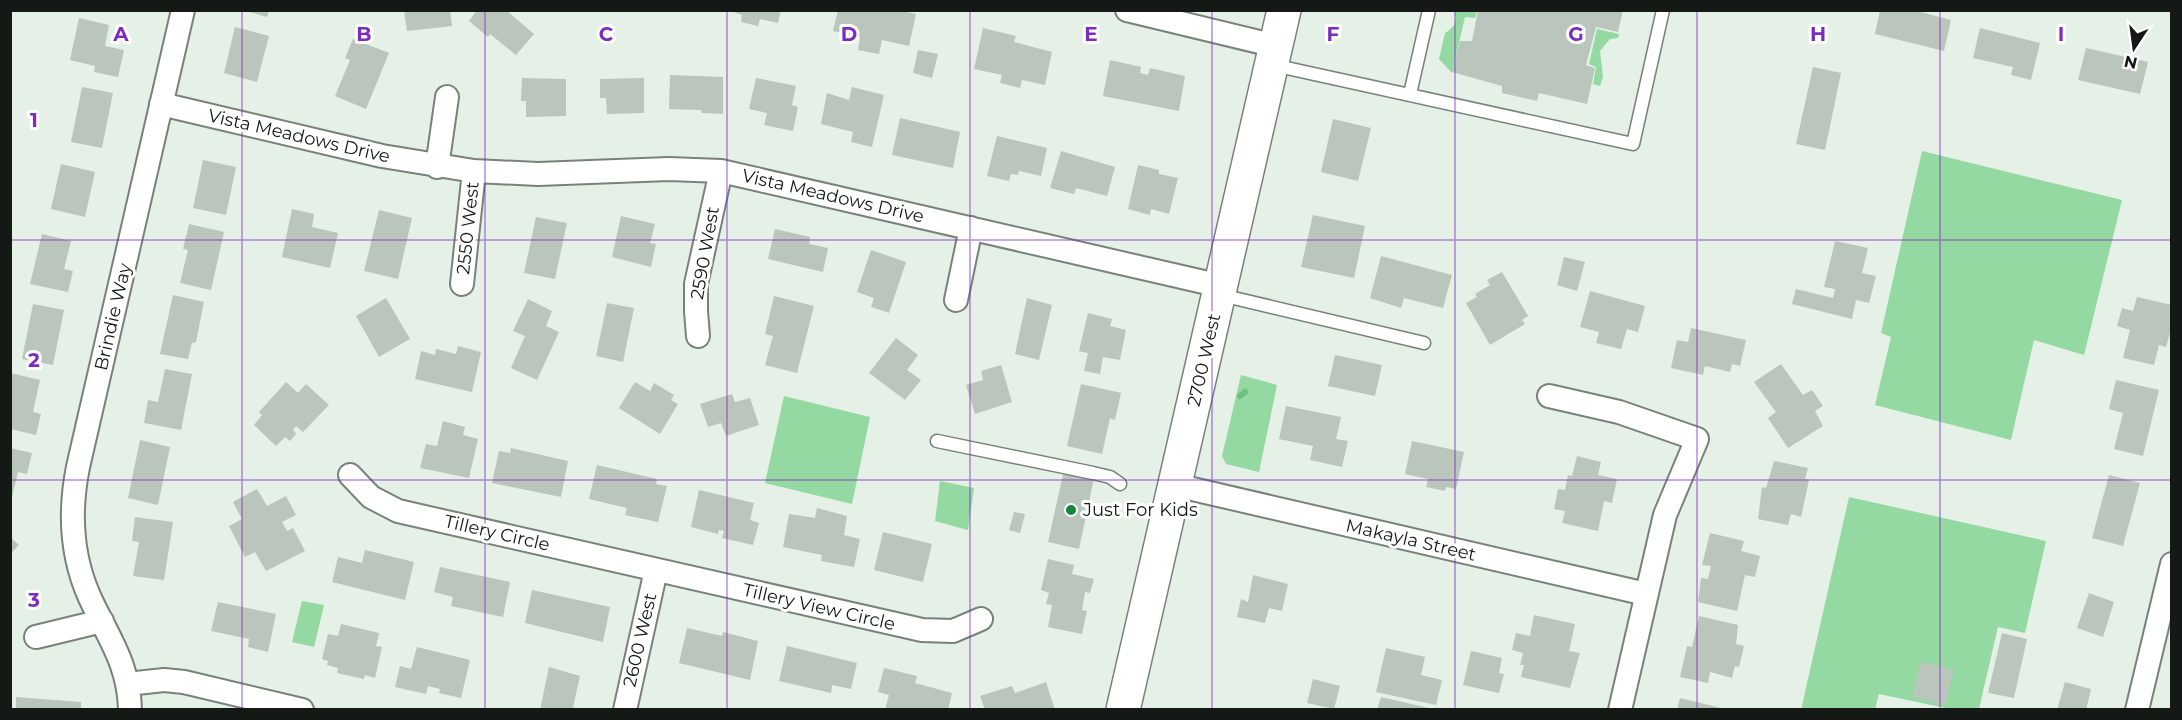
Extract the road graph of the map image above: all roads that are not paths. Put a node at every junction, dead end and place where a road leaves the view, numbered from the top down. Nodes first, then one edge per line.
1 (183, 10) edge
2 (1127, 10) edge
3 (1284, 10) edge
4 (1429, 10) edge
5 (1663, 10) edge
6 (1274, 55) junction
7 (1410, 94) junction
8 (447, 97) dead end
9 (161, 104) junction
10 (437, 167) junction
11 (474, 171) junction
12 (721, 171) junction
13 (970, 228) junction
14 (462, 284) dead end
15 (1220, 290) junction
16 (956, 300) dead end
17 (698, 336) dead end
18 (1424, 343) dead end
19 (1549, 396) dead end
20 (937, 441) dead end
21 (350, 475) dead end
22 (1120, 484) dead end
23 (1175, 485) junction
24 (2172, 564) edge
25 (656, 570) junction
26 (1646, 594) junction
27 (981, 619) dead end
28 (102, 621) junction
29 (36, 637) dead end
30 (127, 684) junction
31 (130, 710) edge
32 (302, 710) edge
33 (625, 710) edge
34 (1123, 710) edge
35 (1620, 710) edge
36 (2137, 710) edge

1 - 9 street, Brindie Way
2 - 6 street
3 - 6 main road, 2700 West
4 - 7 lane
5 - 7 lane
6 - 7 lane
6 - 15 main road, 2700 West
8 - 10 street
9 - 10 street, Vista Meadows Drive
9 - 28 street, Brindie Way
10 - 11 street, Vista Meadows Drive
11 - 12 street, Vista Meadows Drive
11 - 14 street, 2550 West
12 - 13 street, Vista Meadows Drive
12 - 17 street, 2590 West
13 - 15 street, Vista Meadows Drive
13 - 16 street
15 - 18 lane
15 - 23 main road, 2700 West
19 - 26 street
20 - 22 lane
21 - 25 street, Tillery Circle
23 - 26 street, Makayla Street
23 - 34 main road, 2700 West
24 - 36 street
25 - 27 street, Tillery View Circle
25 - 33 street, 2600 West
26 - 35 street
28 - 29 street
28 - 30 street, Brindie Way
30 - 31 street, Brindie Way
30 - 32 street

